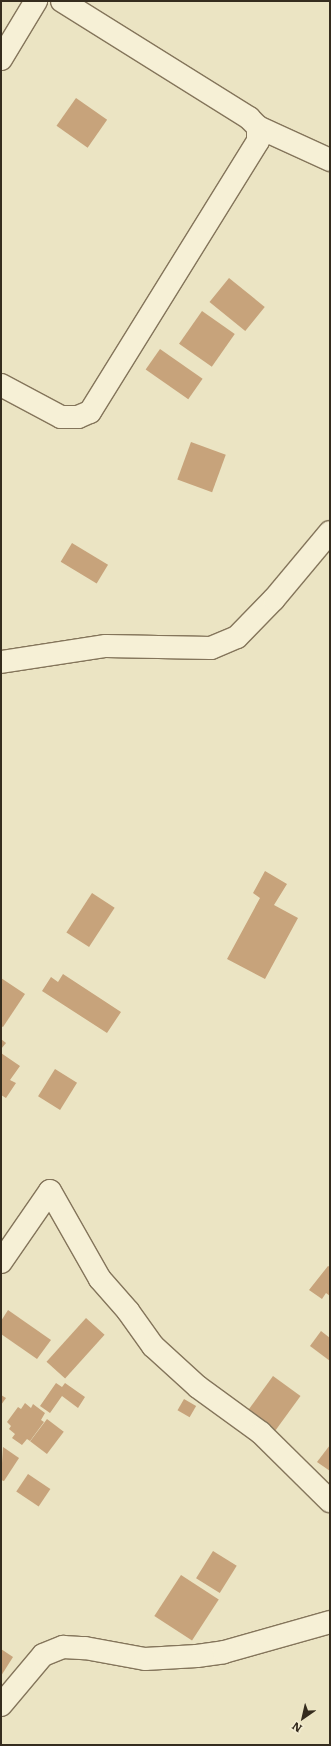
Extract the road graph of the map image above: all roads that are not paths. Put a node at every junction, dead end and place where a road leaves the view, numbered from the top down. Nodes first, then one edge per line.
1 (36, 1) edge
2 (62, 1) edge
3 (1, 59) edge
4 (258, 127) junction
5 (330, 160) edge
6 (1, 385) edge
7 (330, 532) edge
8 (1, 662) edge
9 (1, 1262) edge
10 (330, 1501) edge
11 (330, 1622) edge
12 (1, 1704) edge

1 - 3 street
2 - 4 street
4 - 5 street
4 - 6 street
7 - 8 street
9 - 10 street
11 - 12 street

